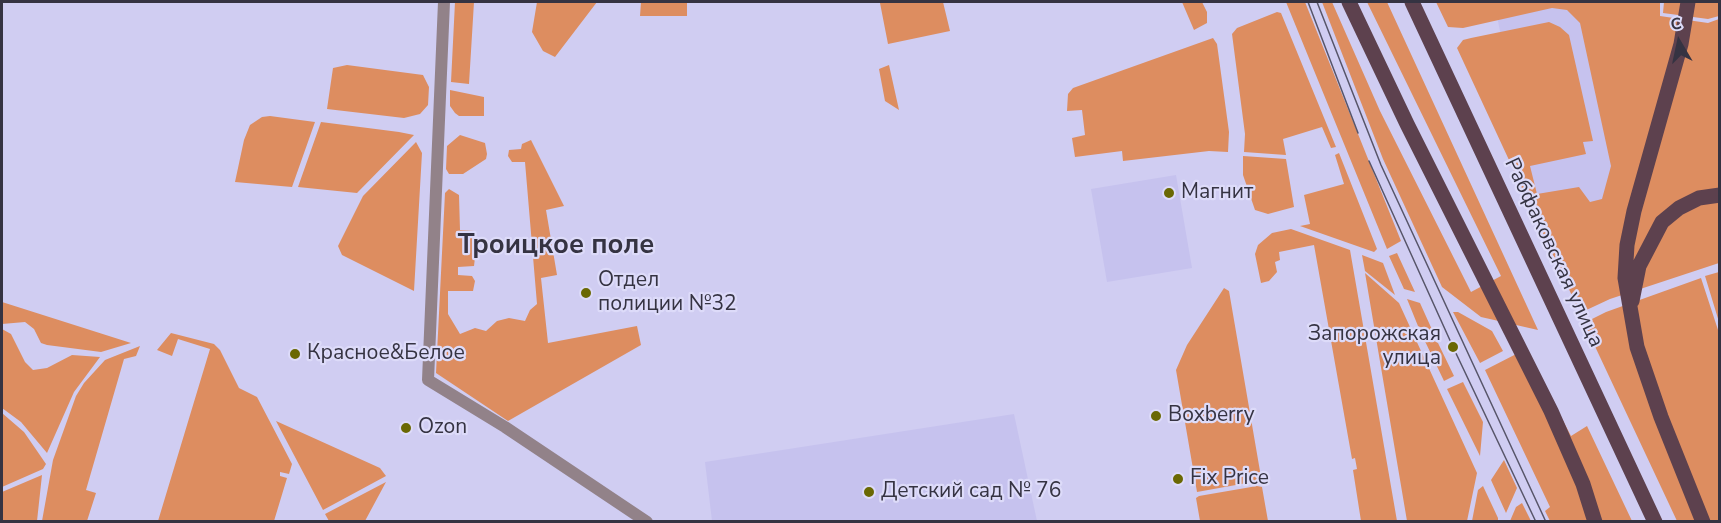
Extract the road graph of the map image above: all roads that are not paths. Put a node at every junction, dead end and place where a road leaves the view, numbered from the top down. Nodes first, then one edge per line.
1 (444, 2) edge
2 (1349, 2) edge
3 (1412, 2) edge
4 (1688, 2) edge
5 (1719, 195) edge
6 (1629, 315) junction
7 (648, 522) edge
8 (1595, 522) edge
9 (1655, 522) edge
10 (1703, 522) edge

1 - 7 street
2 - 8 main road
3 - 9 main road, Рабфаковская улица
4 - 6 main road
5 - 6 main road
6 - 10 main road

